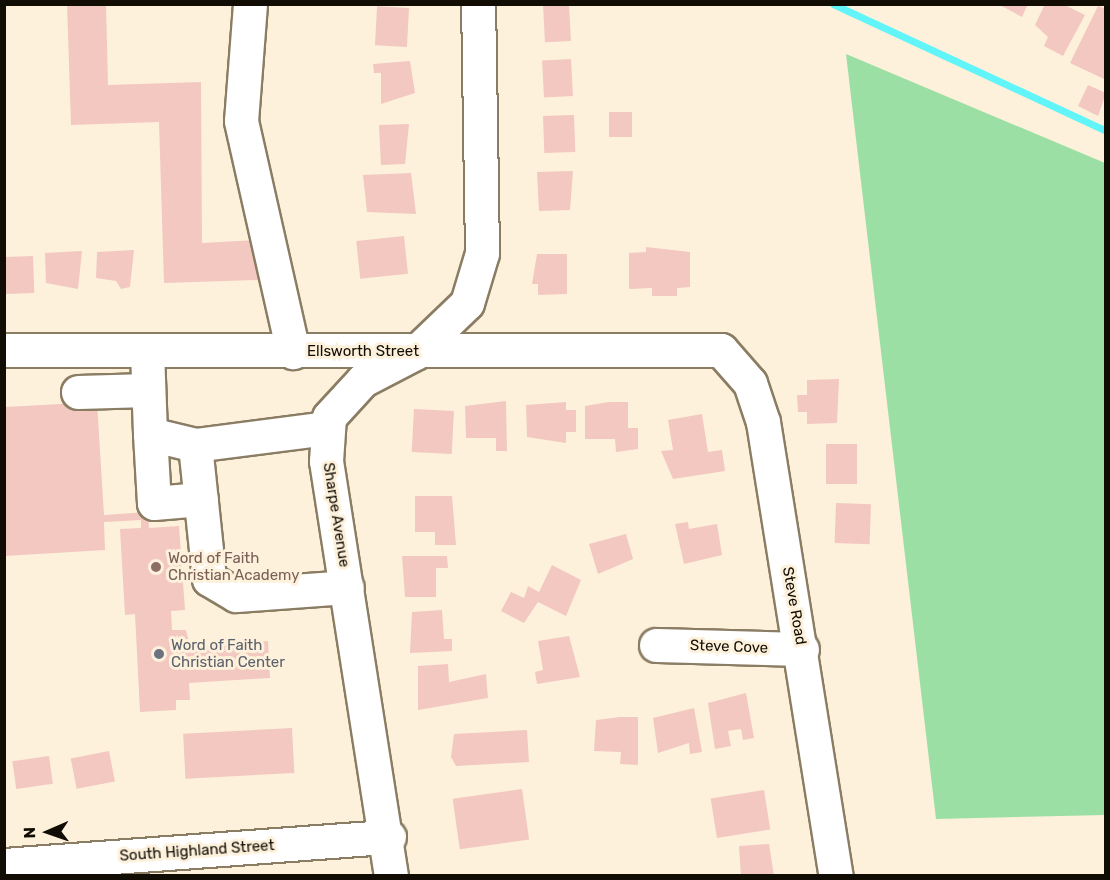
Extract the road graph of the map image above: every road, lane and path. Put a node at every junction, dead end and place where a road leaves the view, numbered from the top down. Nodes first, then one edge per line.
1 (250, 4) edge
2 (478, 4) edge
3 (4, 350) edge
4 (721, 350) joint
5 (147, 351) junction
6 (293, 352) junction
7 (415, 353) junction
8 (148, 390) junction
9 (78, 392) dead end
10 (328, 428) junction
11 (150, 434) junction
12 (195, 445) junction
13 (201, 499) junction
14 (347, 587) junction
15 (656, 645) dead end
16 (802, 649) junction
17 (388, 837) junction
18 (4, 865) edge
19 (391, 876) edge
20 (836, 876) edge

1 - 6 street
2 - 7 street, Sharpe Avenue
3 - 5 street, Ellsworth Street
4 - 7 street, Ellsworth Street
4 - 16 street, Steve Road
5 - 6 street, Ellsworth Street
5 - 8 street
6 - 7 street, Ellsworth Street
7 - 10 street, Sharpe Avenue
8 - 9 street
8 - 11 street
10 - 12 street
10 - 14 street, Sharpe Avenue
11 - 12 street
11 - 13 street
12 - 13 street
13 - 14 street
14 - 17 street, Sharpe Avenue
15 - 16 street, Steve Cove
16 - 20 street, Steve Road
17 - 18 street, South Highland Street
17 - 19 street, Sharpe Avenue

